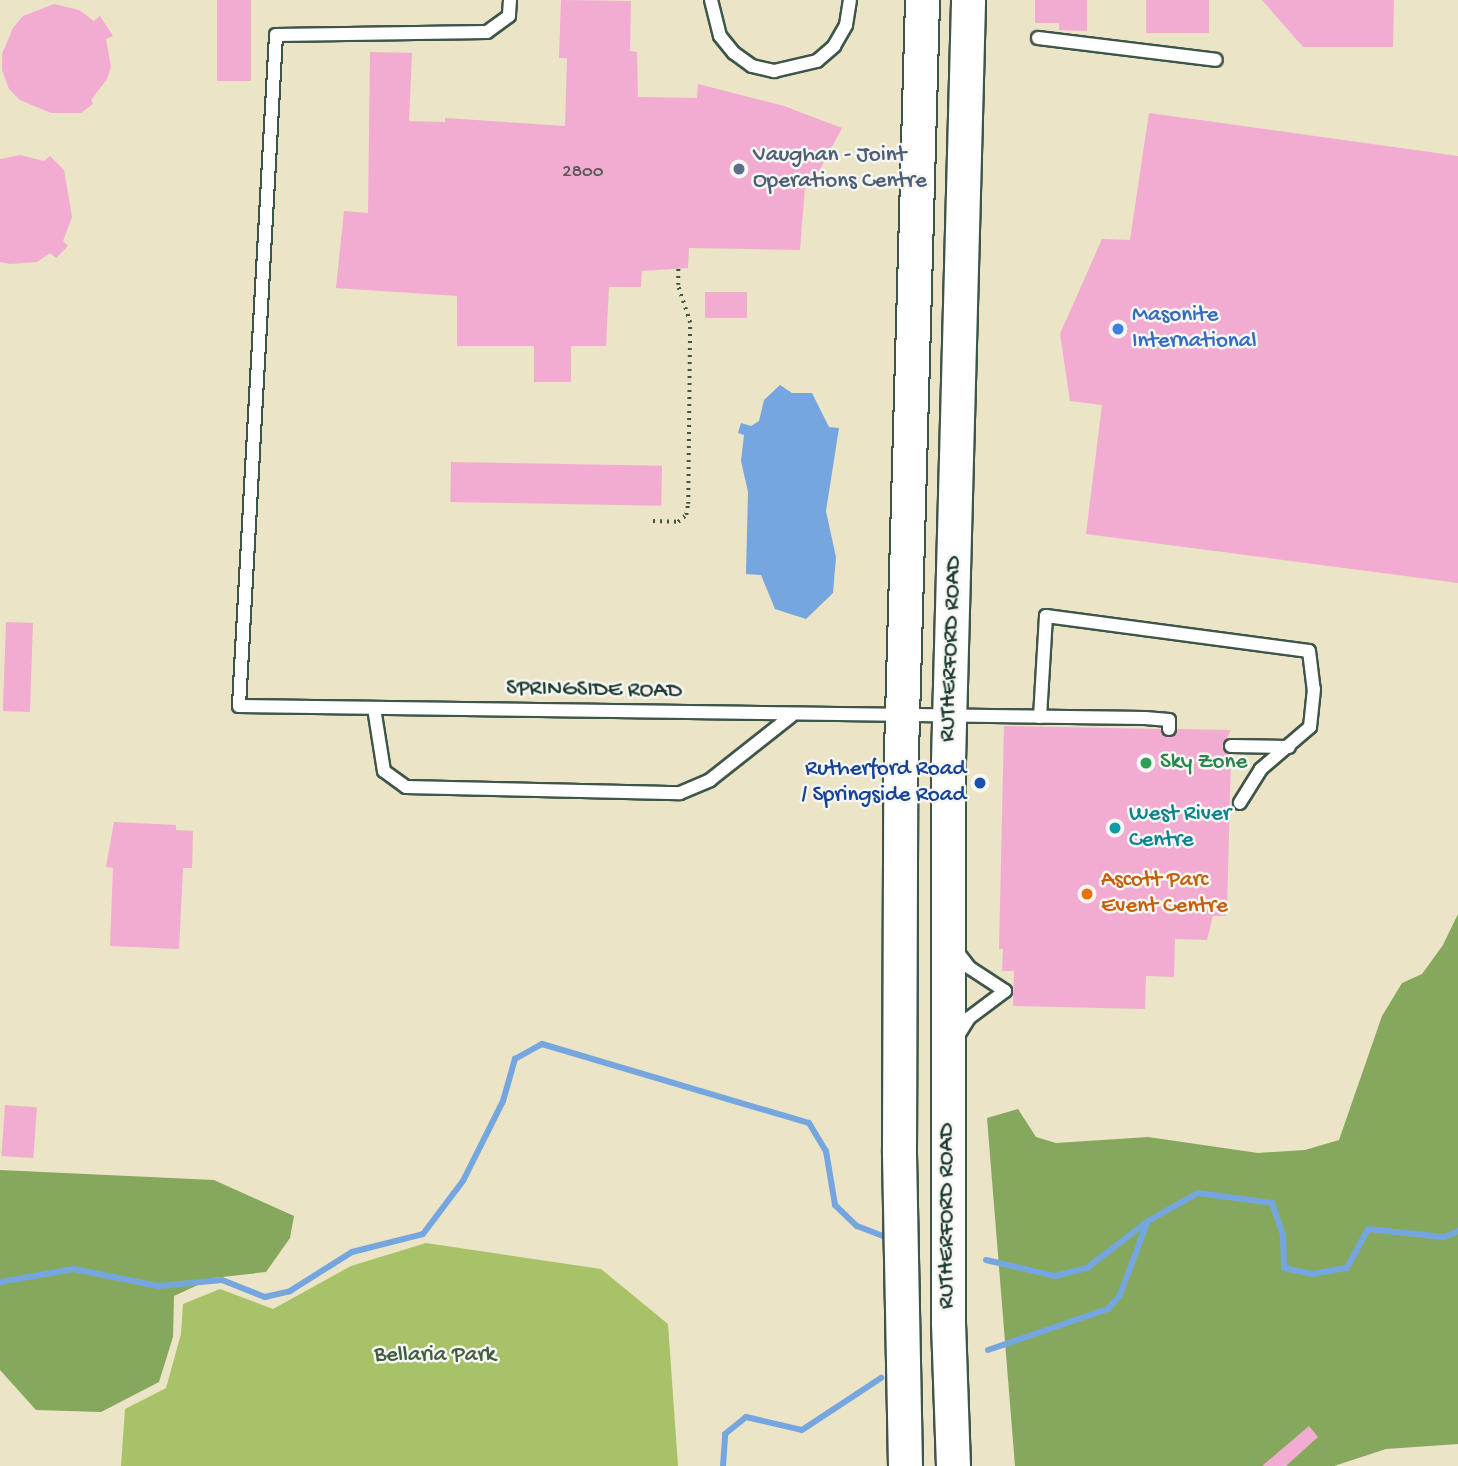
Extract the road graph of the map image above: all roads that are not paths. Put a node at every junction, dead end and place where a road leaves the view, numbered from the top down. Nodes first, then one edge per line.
1 (510, 0) edge
2 (711, 0) edge
3 (850, 0) edge
4 (922, 0) edge
5 (968, 0) edge
6 (1038, 38) dead end
7 (1216, 60) dead end
8 (374, 708) junction
9 (791, 716) junction
10 (1041, 717) junction
11 (902, 718) junction
12 (949, 718) junction
13 (1169, 729) dead end
14 (1231, 746) dead end
15 (1289, 747) junction
16 (1240, 803) dead end
17 (947, 939) junction
18 (949, 1051) junction
19 (905, 1466) edge
20 (953, 1466) edge

1 - 8 lane, SPRINGSIDE ROAD
2 - 3 lane
4 - 11 main road, RUTHERFORD ROAD
5 - 12 main road, RUTHERFORD ROAD
6 - 7 lane
8 - 9 lane, SPRINGSIDE ROAD
8 - 9 lane
9 - 11 lane, SPRINGSIDE ROAD
10 - 12 lane, SPRINGSIDE ROAD
10 - 13 lane, SPRINGSIDE ROAD
10 - 15 lane
11 - 12 lane, SPRINGSIDE ROAD
11 - 19 main road, RUTHERFORD ROAD
12 - 17 main road, RUTHERFORD ROAD
14 - 15 lane
15 - 16 lane
17 - 18 main road, RUTHERFORD ROAD
17 - 18 lane
18 - 20 main road, RUTHERFORD ROAD

